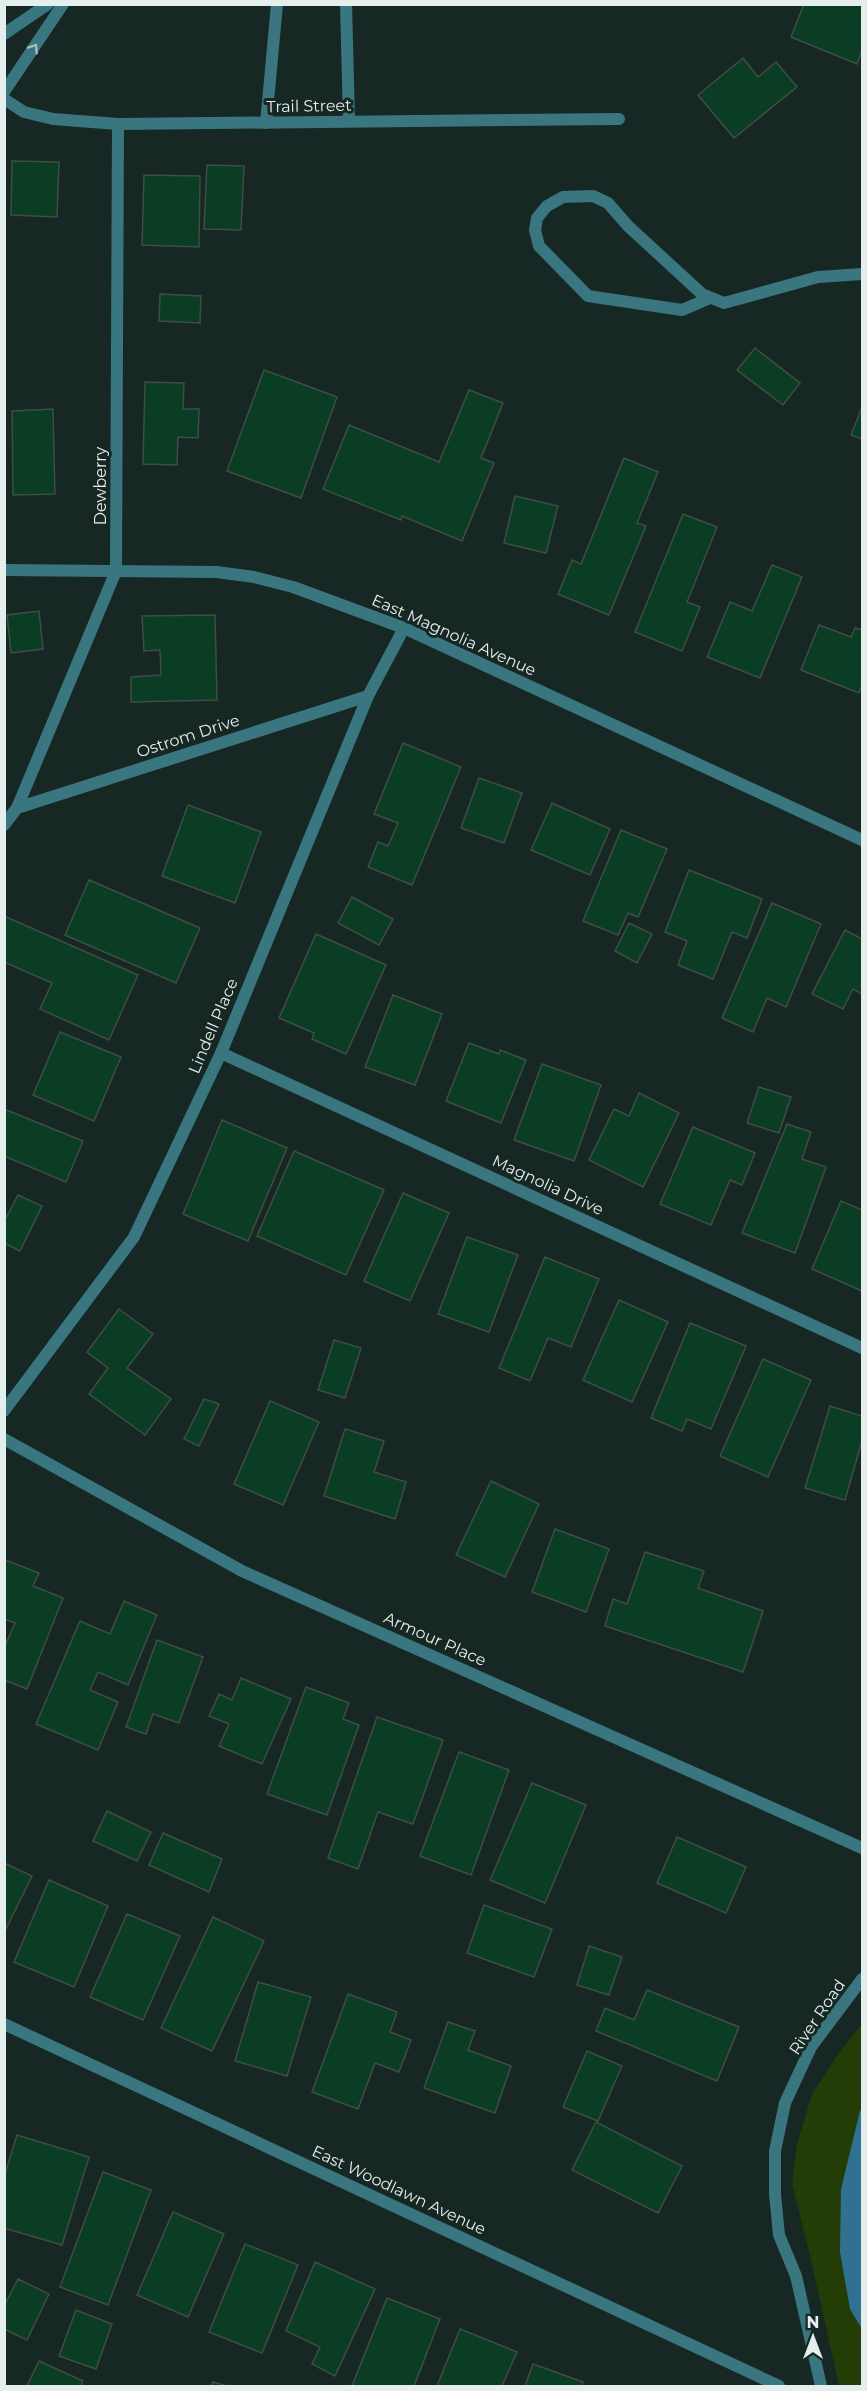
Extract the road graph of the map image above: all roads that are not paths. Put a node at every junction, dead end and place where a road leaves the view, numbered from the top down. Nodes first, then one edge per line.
1 (48, 4) edge
2 (63, 4) edge
3 (277, 4) edge
4 (346, 4) edge
5 (4, 34) edge
6 (4, 92) edge
7 (4, 99) edge
8 (619, 118) dead end
9 (349, 122) junction
10 (266, 123) junction
11 (118, 124) junction
12 (862, 274) edge
13 (710, 298) junction
14 (4, 570) edge
15 (116, 571) junction
16 (404, 628) junction
17 (368, 696) junction
18 (17, 808) junction
19 (4, 825) edge
20 (862, 840) edge
21 (220, 1053) junction
22 (862, 1348) edge
23 (4, 1411) edge
24 (4, 1438) edge
25 (862, 1848) edge
26 (862, 1979) edge
27 (4, 2024) edge
28 (779, 2386) edge
29 (821, 2386) edge

1 - 5 street
6 -> 2 street
3 - 10 street
4 - 9 street
7 - 11 street, Trail Street
8 - 9 street, Trail Street
9 - 10 street, Trail Street
10 - 11 street, Trail Street
11 - 15 street, Dewberry
12 - 13 street
13 - 13 street
14 - 15 street, East Magnolia Avenue
15 - 16 street, East Magnolia Avenue
15 - 18 street, Dewberry
16 - 17 street, Lindell Place
16 - 20 street, East Magnolia Avenue
17 - 18 street, Ostrom Drive
17 - 21 street, Lindell Place
18 - 19 street, Dewberry
21 - 22 street, Magnolia Drive
21 - 23 street, Lindell Place
24 - 25 street, Armour Place
26 - 29 street, River Road
27 - 28 street, East Woodlawn Avenue

